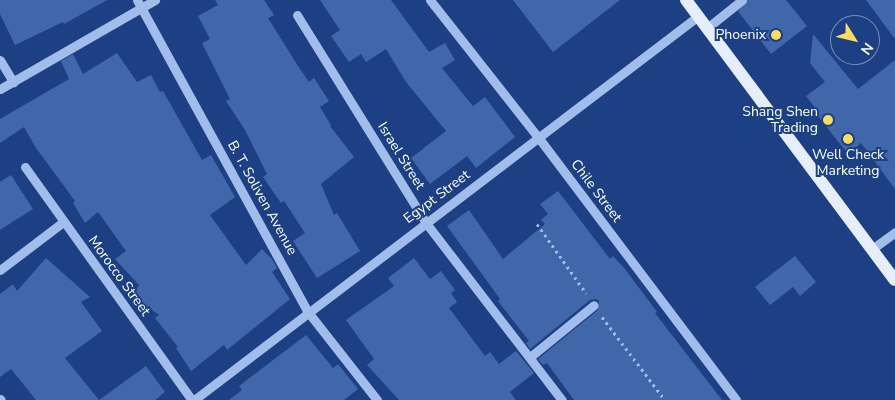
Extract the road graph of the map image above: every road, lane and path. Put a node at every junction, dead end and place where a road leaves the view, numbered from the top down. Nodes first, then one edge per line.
1 (156, 0) edge
2 (430, 0) edge
3 (742, 0) edge
4 (139, 4) edge
5 (693, 5) edge
6 (297, 15) dead end
7 (707, 28) junction
8 (0, 60) edge
9 (13, 82) junction
10 (0, 89) edge
11 (538, 137) junction
12 (26, 167) dead end
13 (62, 222) junction
14 (426, 223) junction
15 (537, 224) dead end
16 (895, 232) edge
17 (872, 249) junction
18 (0, 270) edge
19 (895, 280) edge
20 (594, 305) junction
21 (308, 312) junction
22 (530, 357) junction
23 (193, 400) edge
24 (377, 400) edge
25 (562, 400) edge
26 (665, 400) edge
27 (736, 400) edge

1 - 4 street
2 - 11 street, Chile Street
3 - 7 street
4 - 9 street
4 - 21 street, B. T. Soliven Avenue
5 - 7 main road
5 - 11 street, Egypt Street
6 - 14 street, Israel Street
7 - 17 main road
8 - 9 street
9 - 10 street
11 - 14 street, Egypt Street
11 - 27 street, Chile Street
12 - 13 street, Morocco Street
13 - 18 street
13 - 23 street, Morocco Street
14 - 21 street, Egypt Street
14 - 22 street, Israel Street
15 - 20 path
16 - 17 street
17 - 19 main road
20 - 22 street
20 - 26 path
21 - 23 street, Egypt Street
21 - 24 street, B. T. Soliven Avenue
22 - 25 street, Israel Street

